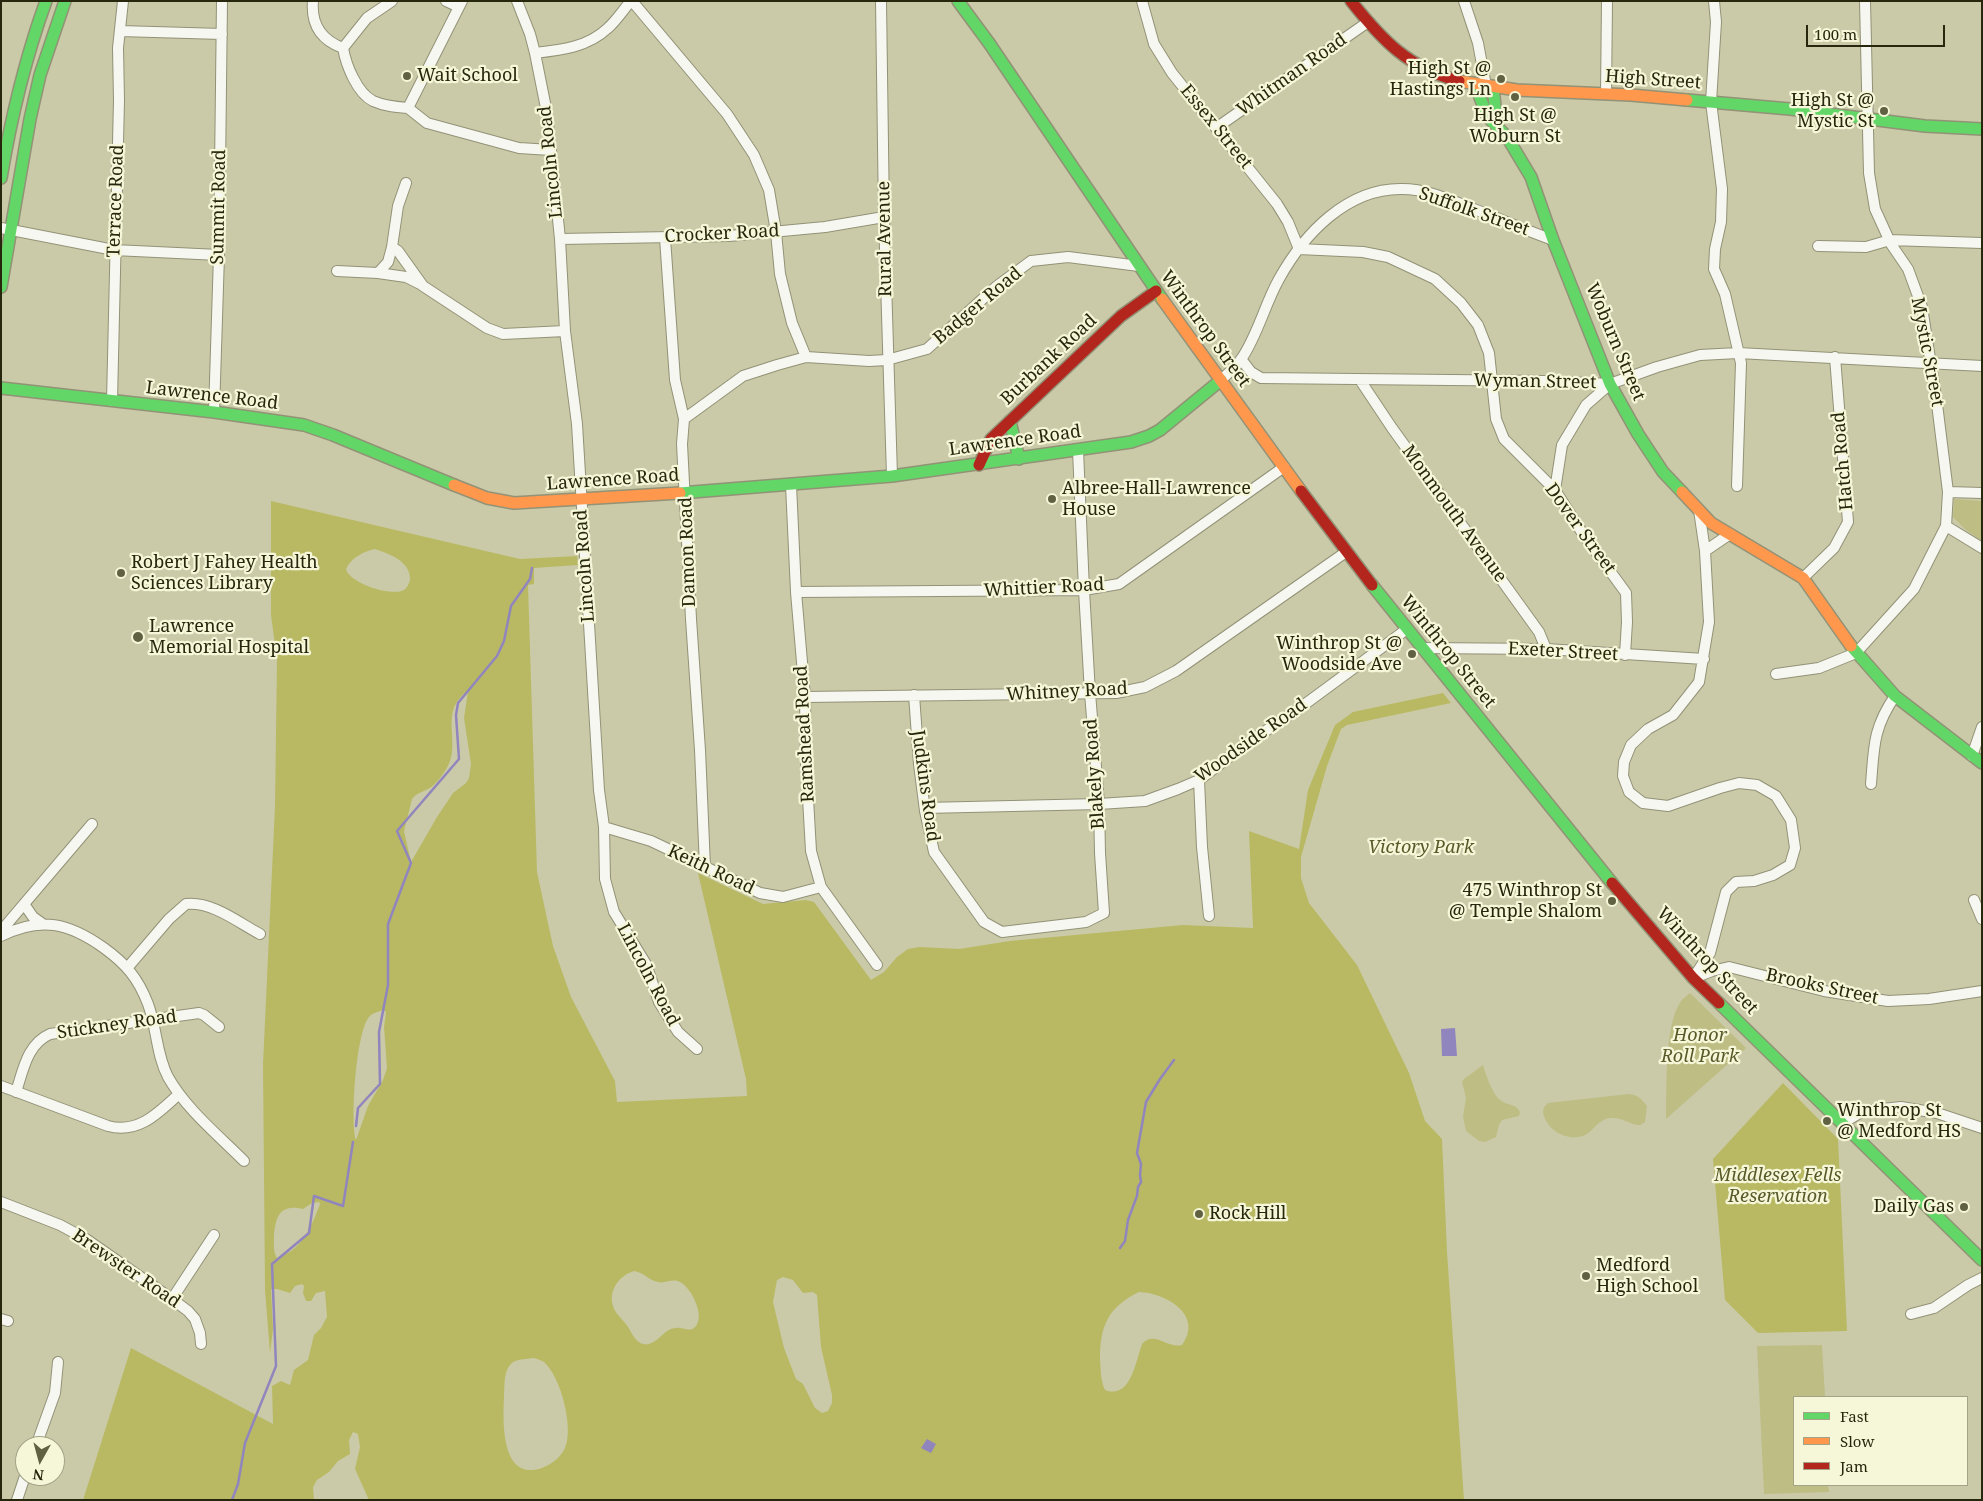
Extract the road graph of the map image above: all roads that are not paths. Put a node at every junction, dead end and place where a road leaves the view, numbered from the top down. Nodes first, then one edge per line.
1 (46, 1) edge
2 (65, 1) edge
3 (123, 1) edge
4 (222, 1) edge
5 (313, 1) edge
6 (392, 1) edge
7 (446, 1) edge
8 (517, 1) edge
9 (632, 1) edge
10 (881, 1) edge
11 (1142, 1) edge
12 (1351, 1) edge
13 (1464, 1) edge
14 (1607, 1) edge
15 (1714, 1) edge
16 (1866, 1) edge
17 (960, 2) edge
18 (461, 4) edge
19 (1368, 22) junction
20 (120, 31) junction
21 (222, 34) junction
22 (343, 48) junction
23 (535, 53) junction
24 (1485, 86) junction
25 (1606, 94) junction
26 (1711, 102) junction
27 (408, 108) junction
28 (1869, 119) junction
29 (1497, 126) junction
30 (1216, 128) junction
31 (1982, 129) edge
32 (551, 150) junction
33 (1, 178) edge
34 (406, 183) dead end
35 (884, 218) junction
36 (6, 229) edge
37 (776, 232) junction
38 (665, 238) junction
39 (560, 239) junction
40 (1553, 240) junction
41 (1890, 240) junction
42 (1982, 243) edge
43 (1818, 246) dead end
44 (392, 247) junction
45 (1299, 249) junction
46 (114, 250) junction
47 (219, 255) junction
48 (1139, 266) junction
49 (337, 271) dead end
50 (378, 272) junction
51 (423, 286) junction
52 (1, 287) edge
53 (1156, 291) junction
54 (565, 331) junction
55 (1738, 353) junction
56 (806, 356) junction
57 (1836, 357) junction
58 (887, 360) junction
59 (1241, 360) junction
60 (1931, 363) junction
61 (1982, 366) edge
62 (1221, 380) junction
63 (1360, 380) junction
64 (1492, 381) junction
65 (1610, 384) junction
66 (1, 388) edge
67 (112, 401) junction
68 (214, 412) junction
69 (684, 419) junction
70 (1010, 421) junction
71 (1078, 450) junction
72 (1019, 459) junction
73 (979, 465) junction
74 (1284, 467) junction
75 (892, 476) junction
76 (791, 485) junction
77 (1737, 486) dead end
78 (1555, 490) junction
79 (686, 492) junction
80 (1948, 492) junction
81 (1982, 493) edge
82 (581, 500) junction
83 (1699, 510) junction
84 (1946, 526) junction
85 (1730, 534) junction
86 (1982, 548) edge
87 (1705, 551) junction
88 (1346, 552) junction
89 (1803, 578) junction
90 (1084, 590) junction
91 (796, 592) junction
92 (1407, 629) junction
93 (1422, 648) junction
94 (1546, 649) junction
95 (1856, 653) junction
96 (1625, 654) junction
97 (1704, 659) junction
98 (1776, 674) dead end
99 (1090, 693) junction
100 (914, 695) junction
101 (1895, 696) junction
102 (805, 697) junction
103 (1982, 727) edge
104 (1977, 759) edge
105 (1199, 780) junction
106 (1871, 784) dead end
107 (1099, 804) junction
108 (925, 808) junction
109 (92, 824) dead end
110 (604, 827) junction
111 (705, 867) junction
112 (821, 888) junction
113 (1974, 900) dead end
114 (24, 904) junction
115 (1098, 916) joint
116 (1209, 916) dead end
117 (1982, 919) edge
118 (43, 924) junction
119 (1, 931) edge
120 (260, 934) dead end
121 (1, 936) edge
122 (877, 965) dead end
123 (128, 967) junction
124 (1694, 978) junction
125 (1982, 991) edge
126 (152, 1019) junction
127 (219, 1027) dead end
128 (697, 1050) dead end
129 (1, 1086) edge
130 (16, 1092) junction
131 (179, 1094) junction
132 (1843, 1123) junction
133 (1982, 1128) edge
134 (244, 1161) dead end
135 (1, 1202) edge
136 (214, 1235) dead end
137 (1982, 1260) edge
138 (1982, 1278) edge
139 (172, 1299) junction
140 (1911, 1314) dead end
141 (201, 1344) dead end
142 (58, 1362) dead end
143 (39, 1436) edge
144 (22, 1486) edge
145 (17, 1500) edge

1 - 33 street
2 - 36 street
3 - 20 street, Terrace Road
4 - 21 street, Summit Road
5 - 22 street
6 - 22 street
7 - 18 street
8 - 23 street, Lincoln Road
9 - 23 street
9 - 37 street
10 - 35 street, Rural Avenue
11 - 30 street, Essex Street
12 - 19 street, High Street
13 - 24 street
14 - 25 street
15 - 26 street
16 - 28 street, Mystic Street
17 - 48 street, Winthrop Street
18 - 27 street
19 - 24 street, High Street
19 - 30 street, Whitman Road
20 - 21 street
20 - 46 street, Terrace Road
21 - 47 street, Summit Road
22 - 27 street
23 - 32 street, Lincoln Road
24 - 25 street, High Street
24 - 29 street
24 - 29 street, Woburn Street
25 - 26 street, High Street
26 - 28 street, High Street
26 - 55 street
27 - 32 street
28 - 31 street, High Street
28 - 41 street, Mystic Street
29 - 40 street, Woburn Street
30 - 45 street, Essex Street
32 - 39 street, Lincoln Road
34 - 44 street
35 - 37 street, Crocker Road
35 - 58 street, Rural Avenue
36 - 46 street
36 - 52 street
37 - 38 street, Crocker Road
37 - 56 street
38 - 39 street, Crocker Road
38 - 69 street, Damon Road
39 - 54 street, Lincoln Road
40 - 45 street, Suffolk Street
40 - 65 street, Woburn Street
41 - 42 street
41 - 43 street
41 - 60 street, Mystic Street
44 - 50 street
44 - 51 street
45 - 59 street, Suffolk Street
45 - 64 street, Dover Street
46 - 47 street
46 - 67 street, Terrace Road
47 - 68 street, Summit Road
48 - 53 street, Winthrop Street
48 - 58 street, Badger Road
49 - 50 street
50 - 51 street
51 - 54 street
53 - 62 street, Winthrop Street
53 - 70 street, Burbank Road
54 - 82 street, Lincoln Road
55 - 57 street, Wyman Street
55 - 65 street, Wyman Street
55 - 77 street
56 - 58 street, Badger Road
56 - 69 street, Badger Road
57 - 60 street, Wyman Street
57 - 89 street, Hatch Road
58 - 75 street, Rural Avenue
59 - 62 street, Suffolk Street
59 - 63 street, Wyman Street
60 - 61 street, Wyman Street
60 - 80 street, Mystic Street
62 - 71 street, Lawrence Road
62 - 74 street, Winthrop Street
63 - 64 street, Wyman Street
63 - 94 street, Monmouth Avenue
64 - 65 street, Wyman Street
64 - 78 street, Dover Street
65 - 78 street
65 - 83 street, Woburn Street
66 - 67 street, Lawrence Road
67 - 68 street, Lawrence Road
68 - 82 street, Lawrence Road
69 - 79 street, Damon Road
70 - 72 street
70 - 73 street, Burbank Road
71 - 72 street, Lawrence Road
71 - 90 street, Blakely Road
72 - 73 street, Lawrence Road
73 - 75 street, Lawrence Road
74 - 88 street, Winthrop Street
74 - 90 street, Whittier Road
75 - 76 street, Lawrence Road
76 - 79 street, Lawrence Road
76 - 91 street, Ramshead Road
78 - 96 street, Dover Street
79 - 82 street, Lawrence Road
79 - 111 street, Damon Road
80 - 81 street
80 - 84 street, Mystic Street
82 - 110 street, Lincoln Road
83 - 85 street, Woburn Street
83 - 87 street
84 - 86 street
84 - 95 street, Mystic Street
85 - 87 street
85 - 89 street, Woburn Street
87 - 97 street
88 - 92 street, Winthrop Street
88 - 99 street, Whitney Road
89 - 95 street, Woburn Street
90 - 91 street, Whittier Road
90 - 99 street, Blakely Road
91 - 102 street, Ramshead Road
92 - 93 street, Winthrop Street
92 - 105 street, Woodside Road
93 - 94 street, Exeter Street
93 - 124 street, Winthrop Street
94 - 96 street, Exeter Street
95 - 98 street
95 - 101 street, Woburn Street
96 - 97 street, Exeter Street
97 - 124 street
99 - 100 street, Whitney Road
99 - 107 street, Blakely Road
100 - 102 street, Whitney Road
100 - 108 street, Judkins Road
101 - 104 street, Woburn Street
101 - 106 street
102 - 112 street, Ramshead Road
103 - 104 street
105 - 107 street, Woodside Road
105 - 116 street
107 - 108 street, Woodside Road
107 - 115 street, Blakely Road
108 - 115 street, Judkins Road
109 - 114 street
110 - 111 street, Keith Road
110 - 128 street, Lincoln Road
111 - 112 street, Keith Road
112 - 122 street, Ramshead Road
113 - 117 street
114 - 118 street
114 - 119 street
118 - 121 street
118 - 123 street
120 - 123 street
123 - 126 street
124 - 125 street, Brooks Street
124 - 132 street, Winthrop Street
126 - 127 street, Stickney Road
126 - 130 street, Stickney Road
126 - 131 street
129 - 130 street
130 - 131 street
131 - 134 street
132 - 133 street
132 - 137 street, Winthrop Street
135 - 139 street, Brewster Road
136 - 139 street
138 - 140 street
139 - 141 street, Brewster Road
142 - 143 street
144 - 145 street

